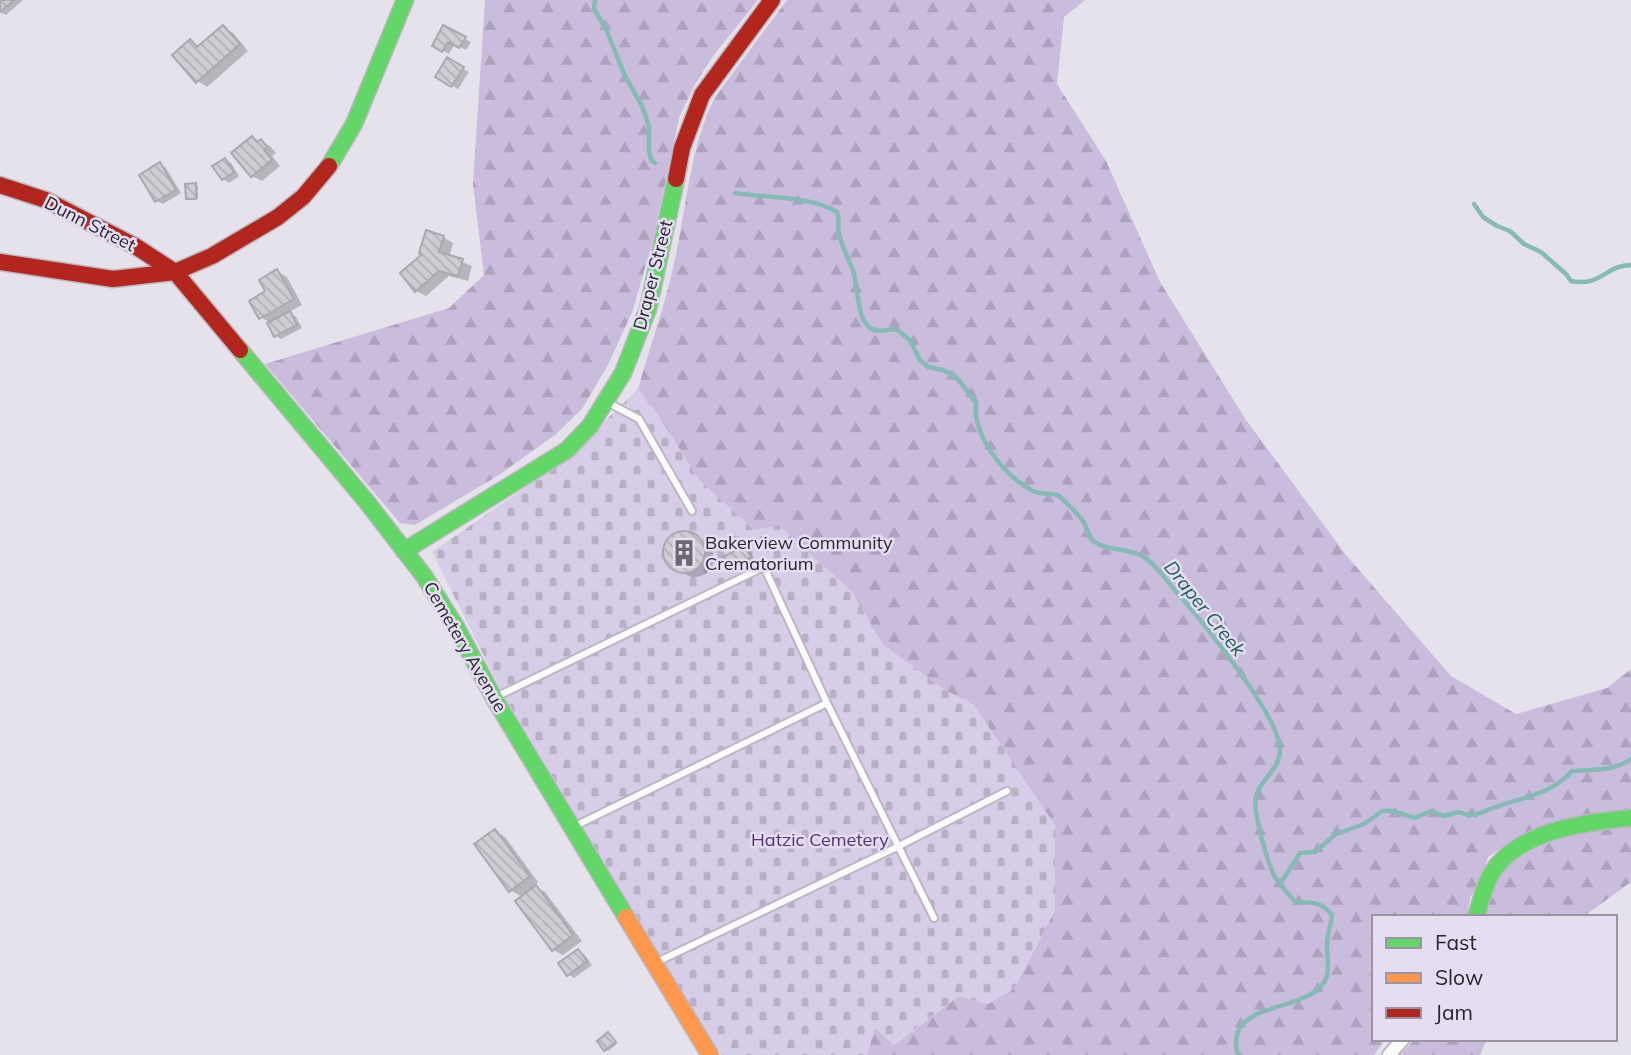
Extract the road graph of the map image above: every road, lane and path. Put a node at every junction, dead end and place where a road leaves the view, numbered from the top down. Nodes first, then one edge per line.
1 (405, 0) edge
2 (772, 0) edge
3 (0, 185) edge
4 (0, 262) edge
5 (175, 272) junction
6 (606, 401) junction
7 (692, 511) dead end
8 (404, 551) junction
9 (494, 698) junction
10 (827, 704) junction
11 (1007, 791) dead end
12 (1631, 818) edge
13 (572, 827) junction
14 (899, 846) junction
15 (1477, 915) edge
16 (934, 918) dead end
17 (655, 963) junction
18 (1401, 1041) edge
19 (710, 1055) edge
20 (1389, 1055) edge

1 - 5 street
2 - 6 street, Draper Street
3 - 5 street, Dunn Street
4 - 5 street
5 - 8 street, Cemetery Avenue
6 - 7 lane
6 - 8 street, Draper Street
8 - 9 street, Cemetery Avenue
9 - 10 lane
9 - 13 street, Cemetery Avenue
10 - 13 lane
10 - 14 lane
11 - 14 lane
12 - 15 street
13 - 17 street, Cemetery Avenue
14 - 16 lane
14 - 17 lane
17 - 19 street, Cemetery Avenue
18 - 20 street

